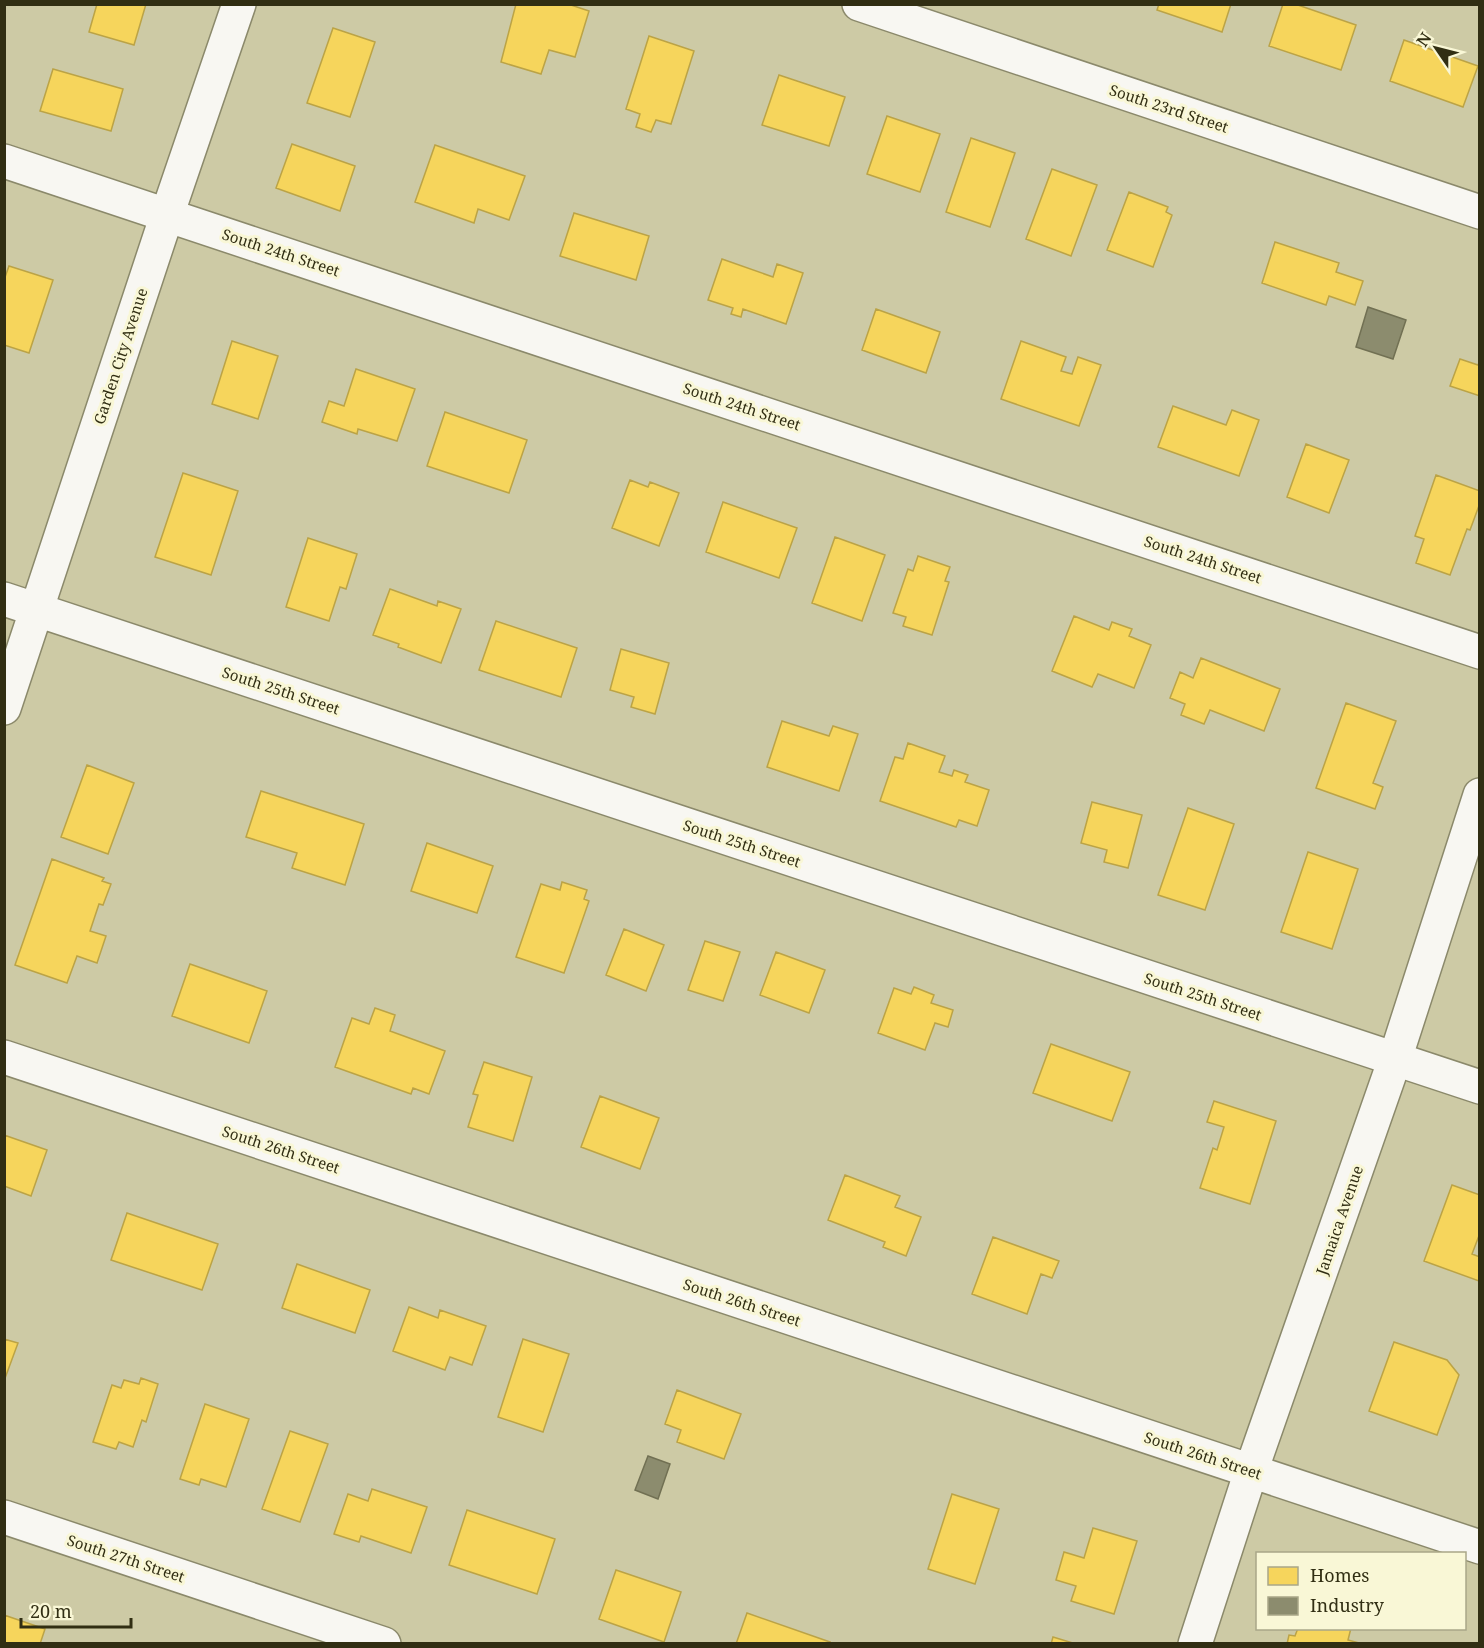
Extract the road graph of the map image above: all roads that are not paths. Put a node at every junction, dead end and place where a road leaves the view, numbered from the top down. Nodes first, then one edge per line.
1 (239, 4) edge
2 (859, 4) edge
3 (4, 161) edge
4 (1479, 212) edge
5 (167, 215) junction
6 (4, 598) edge
7 (37, 609) junction
8 (1479, 652) edge
9 (4, 708) edge
10 (1479, 795) edge
11 (4, 1057) edge
12 (1395, 1059) junction
13 (1479, 1087) edge
14 (1251, 1471) junction
15 (4, 1517) edge
16 (1479, 1547) edge
17 (384, 1644) edge
18 (1194, 1644) edge

1 - 5 street, Garden City Avenue
2 - 4 street, South 23rd Street
3 - 5 street, South 24th Street
5 - 7 street, Garden City Avenue
5 - 8 street, South 24th Street
6 - 7 street, South 25th Street
7 - 9 street, Garden City Avenue
7 - 12 street, South 25th Street
10 - 12 street, Jamaica Avenue
11 - 14 street, South 26th Street
12 - 13 street, South 25th Street
12 - 14 street, Jamaica Avenue
14 - 16 street, South 26th Street
14 - 18 street, Jamaica Avenue
15 - 17 street, South 27th Street

